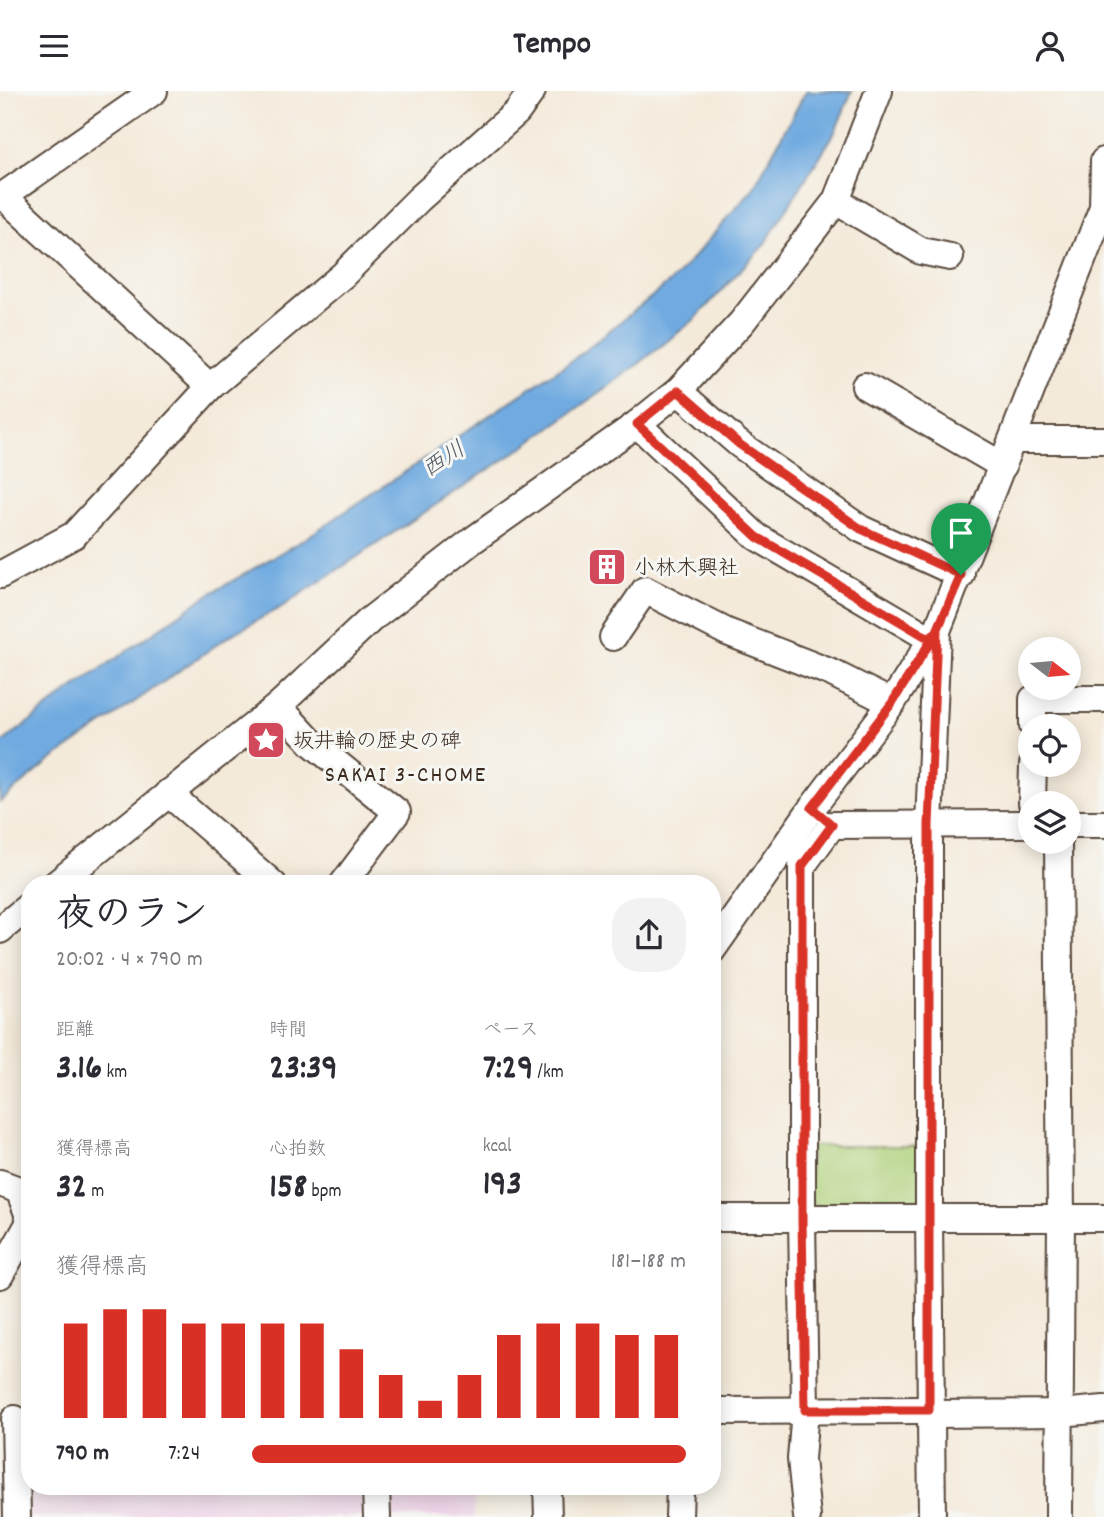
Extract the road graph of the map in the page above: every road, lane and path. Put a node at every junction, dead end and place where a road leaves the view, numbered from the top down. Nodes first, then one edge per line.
1 (154, 91) edge
2 (532, 91) edge
3 (879, 91) edge
4 (1104, 161) edge
5 (2, 196) edge
6 (836, 201) junction
7 (950, 257) dead end
8 (865, 386) dead end
9 (210, 387) junction
10 (678, 391) junction
11 (637, 424) junction
12 (1013, 440) junction
13 (1104, 440) edge
14 (1003, 466) junction
15 (0, 575) edge
16 (961, 575) junction
17 (934, 635) junction
18 (613, 636) dead end
19 (1104, 699) edge
20 (892, 703) junction
21 (278, 706) junction
22 (1033, 714) edge
23 (168, 793) junction
24 (812, 808) junction
25 (1018, 824) edge
26 (1081, 824) edge
27 (1104, 824) edge
28 (832, 825) junction
29 (929, 825) junction
30 (1058, 854) edge
31 (67, 875) edge
32 (263, 875) edge
33 (350, 875) edge
34 (21, 912) edge
35 (0, 930) edge
36 (721, 937) edge
37 (0, 1182) edge
38 (21, 1195) edge
39 (929, 1217) junction
40 (721, 1218) edge
41 (1061, 1218) junction
42 (1104, 1218) edge
43 (802, 1219) junction
44 (21, 1236) edge
45 (0, 1275) edge
46 (1104, 1409) edge
47 (805, 1410) junction
48 (721, 1411) edge
49 (931, 1412) junction
50 (1060, 1413) junction
51 (15, 1419) edge
52 (376, 1495) edge
53 (547, 1495) edge
54 (680, 1495) edge
55 (17, 1517) edge
56 (377, 1517) edge
57 (548, 1517) edge
58 (679, 1517) edge
59 (807, 1517) edge
60 (932, 1517) edge
61 (1059, 1517) edge

1 - 5 street
2 - 9 street
3 - 6 street
4 - 12 street
5 - 9 street
6 - 7 street
6 - 10 street
8 - 14 street
9 - 15 street
10 - 11 street
10 - 16 street
11 - 17 street
11 - 21 street
12 - 13 street
12 - 14 street
14 - 16 street
16 - 17 street
17 - 20 street
17 - 29 street
18 - 20 street
19 - 22 street
20 - 24 street
21 - 23 street
21 - 33 street
23 - 31 street
23 - 32 street
24 - 28 street
24 - 36 street
25 - 29 street
26 - 27 street
28 - 29 street
28 - 43 street
29 - 39 street
30 - 41 street
34 - 35 street
37 - 38 street
39 - 41 street
39 - 43 street
39 - 49 street
40 - 43 street
41 - 42 street
41 - 50 street
43 - 47 street
44 - 45 street
46 - 50 street
47 - 48 street
47 - 49 street
47 - 59 street
49 - 50 street
49 - 60 street
50 - 61 street
51 - 55 street
52 - 56 street
53 - 57 street
54 - 58 street

